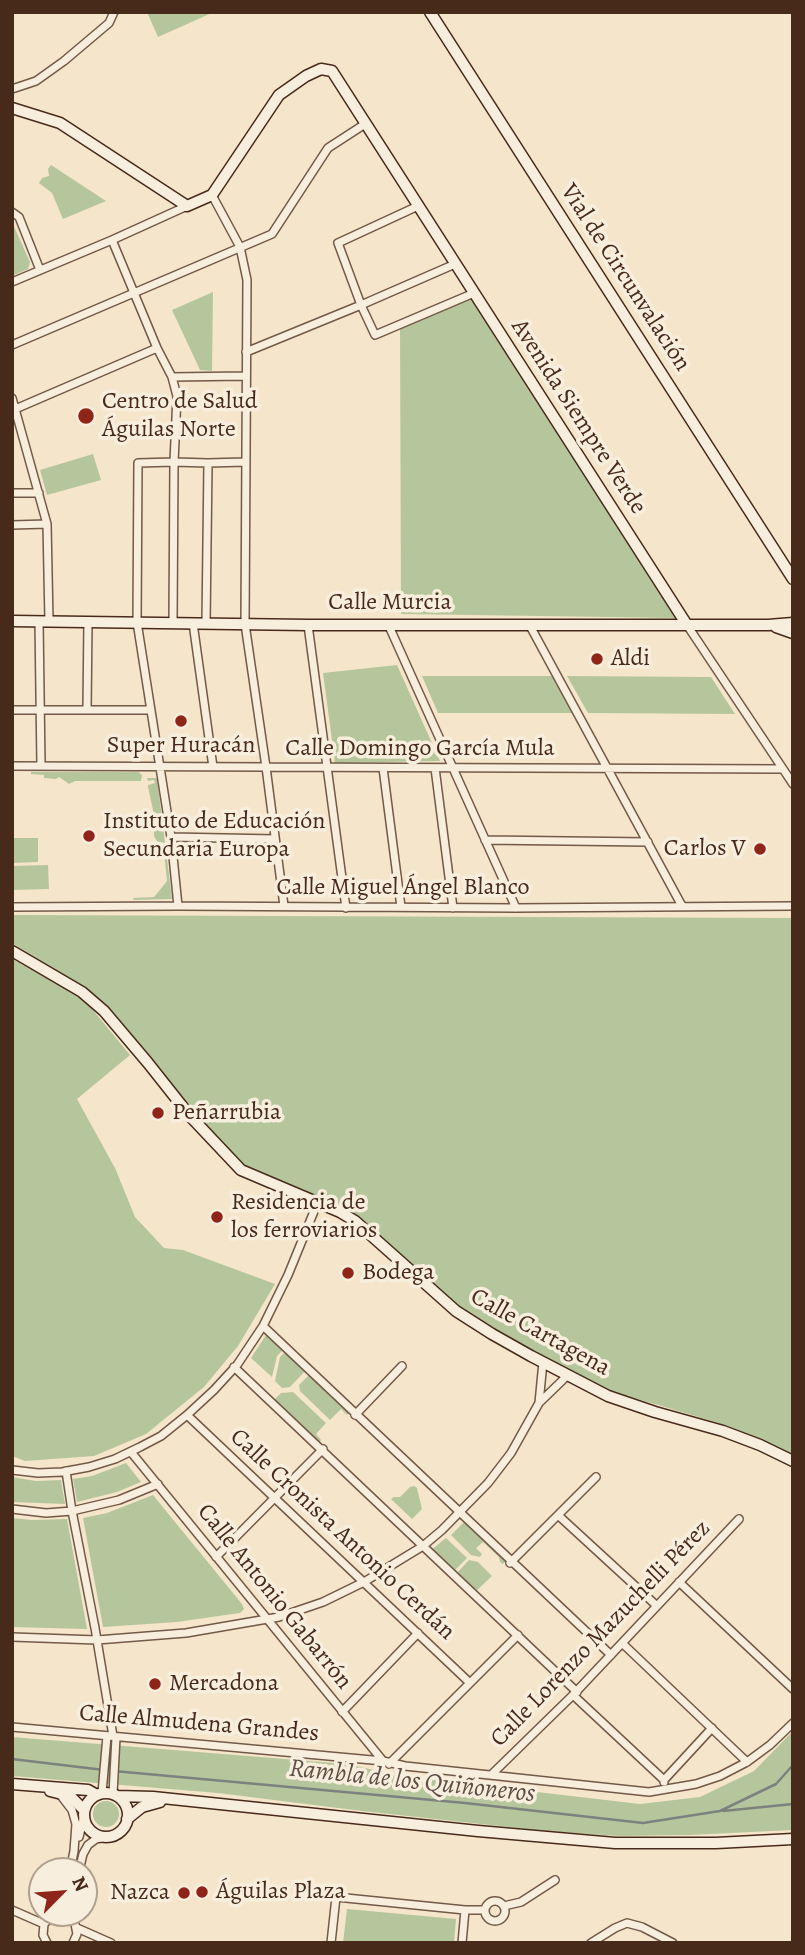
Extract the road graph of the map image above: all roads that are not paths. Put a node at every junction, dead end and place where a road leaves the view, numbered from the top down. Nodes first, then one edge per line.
1 (114, 12) edge
2 (429, 12) edge
3 (12, 89) edge
4 (12, 108) edge
5 (365, 124) junction
6 (212, 195) junction
7 (187, 206) junction
8 (418, 206) junction
9 (12, 212) edge
10 (111, 240) junction
11 (240, 247) junction
12 (455, 264) junction
13 (40, 270) junction
14 (12, 282) edge
15 (134, 293) junction
16 (474, 293) junction
17 (361, 305) junction
18 (12, 345) edge
19 (157, 348) junction
20 (246, 352) junction
21 (245, 376) junction
22 (172, 377) junction
23 (12, 398) edge
24 (14, 409) edge
25 (174, 462) junction
26 (245, 462) junction
27 (208, 463) junction
28 (12, 493) edge
29 (39, 494) junction
30 (47, 524) junction
31 (12, 525) edge
32 (791, 573) edge
33 (12, 621) edge
34 (44, 621) junction
35 (88, 621) junction
36 (138, 622) junction
37 (173, 622) junction
38 (193, 623) junction
39 (206, 623) junction
40 (793, 623) edge
41 (245, 624) junction
42 (388, 624) junction
43 (529, 624) junction
44 (308, 625) junction
45 (687, 625) junction
46 (768, 625) junction
47 (793, 633) edge
48 (12, 710) edge
49 (87, 710) junction
50 (150, 710) junction
51 (40, 711) junction
52 (12, 766) edge
53 (41, 766) junction
54 (159, 767) junction
55 (213, 767) junction
56 (266, 767) junction
57 (329, 768) junction
58 (383, 768) junction
59 (435, 768) junction
60 (453, 768) junction
61 (609, 769) junction
62 (783, 769) junction
63 (793, 784) edge
64 (170, 837) junction
65 (275, 839) junction
66 (485, 840) junction
67 (648, 842) junction
68 (178, 906) junction
69 (284, 906) junction
70 (682, 906) junction
71 (793, 906) edge
72 (12, 907) edge
73 (401, 907) junction
74 (346, 908) junction
75 (453, 908) junction
76 (516, 908) junction
77 (12, 951) edge
78 (317, 1203) junction
79 (263, 1326) junction
80 (543, 1362) junction
81 (402, 1366) dead end
82 (234, 1367) junction
83 (568, 1375) junction
84 (539, 1404) junction
85 (355, 1414) junction
86 (187, 1415) junction
87 (322, 1450) junction
88 (131, 1452) junction
89 (793, 1461) edge
90 (12, 1469) edge
91 (66, 1471) junction
92 (596, 1477) dead end
93 (158, 1484) junction
94 (275, 1499) junction
95 (12, 1509) edge
96 (72, 1511) junction
97 (460, 1512) junction
98 (559, 1516) junction
99 (739, 1519) dead end
100 (423, 1546) junction
101 (216, 1557) junction
102 (511, 1562) junction
103 (679, 1582) junction
104 (363, 1583) junction
105 (657, 1606) junction
106 (268, 1620) junction
107 (418, 1633) junction
108 (518, 1636) junction
109 (12, 1637) edge
110 (97, 1640) junction
111 (622, 1643) junction
112 (611, 1656) junction
113 (470, 1683) junction
114 (793, 1689) edge
115 (575, 1693) junction
116 (342, 1712) junction
117 (793, 1723) edge
118 (12, 1727) edge
119 (712, 1728) junction
120 (112, 1736) junction
121 (747, 1762) junction
122 (386, 1763) junction
123 (491, 1775) junction
124 (664, 1780) junction
125 (15, 1784) edge
126 (668, 1790) junction
127 (58, 1793) junction
128 (107, 1795) junction
129 (170, 1800) junction
130 (84, 1813) junction
131 (127, 1819) junction
132 (105, 1837) junction
133 (793, 1839) edge
134 (74, 1851) junction
135 (73, 1857) edge
136 (82, 1857) edge
137 (555, 1880) dead end
138 (504, 1906) junction
139 (465, 1910) junction
140 (485, 1910) junction
141 (77, 1928) joint
142 (77, 1942) edge
143 (111, 1943) edge
144 (331, 1943) edge
145 (462, 1943) edge
146 (591, 1943) edge
147 (673, 1943) edge

1 - 3 street
2 - 32 main road, Vial de Circunvalación
4 - 7 main road
5 - 6 main road, Avenida Siempre Verde
5 - 8 main road, Avenida Siempre Verde
5 - 11 street
6 - 7 main road
6 - 11 street
7 - 10 street
8 - 12 main road, Avenida Siempre Verde
8 - 17 street
9 - 13 street
10 - 13 street
10 - 15 street
11 - 15 street
11 - 20 street
12 - 16 main road, Avenida Siempre Verde
12 - 17 street
13 - 14 street
15 - 18 street
15 - 19 street
16 - 17 street
16 - 45 main road, Avenida Siempre Verde
17 - 20 street
19 - 22 street
19 - 24 street
20 - 21 street
21 - 22 street
21 - 26 street
22 - 25 street
23 - 24 street
24 - 29 street
25 - 27 street
25 - 36 street
25 - 37 street
26 - 27 street
26 - 41 street
27 - 39 street
28 - 29 street
29 - 30 street
30 - 31 street
30 - 34 street
33 - 34 main road, Calle Murcia
34 - 35 main road, Calle Murcia
34 - 51 street
35 - 36 main road, Calle Murcia
35 - 49 street
36 - 37 main road, Calle Murcia
36 - 50 street
37 - 38 main road, Calle Murcia
38 - 39 main road, Calle Murcia
38 - 55 street
39 - 41 main road, Calle Murcia
40 - 46 main road, Calle Murcia
41 - 44 main road, Calle Murcia
41 - 56 street
42 - 43 main road, Calle Murcia
42 - 44 main road, Calle Murcia
42 - 60 street
43 - 45 main road, Calle Murcia
43 - 61 street
44 - 57 street
45 - 46 main road, Calle Murcia
45 - 62 street, Avenida Siempre Verde
46 - 47 main road, Calle Murcia
48 - 51 street
49 - 50 street
49 - 51 street
50 - 54 street
51 - 53 street
52 - 53 street, Calle Domingo García Mula
53 - 54 street, Calle Domingo García Mula
54 - 55 street, Calle Domingo García Mula
54 - 64 street
55 - 56 street, Calle Domingo García Mula
56 - 57 street, Calle Domingo García Mula
56 - 65 street
57 - 58 street, Calle Domingo García Mula
57 - 74 street
58 - 59 street, Calle Domingo García Mula
58 - 73 street
59 - 60 street, Calle Domingo García Mula
59 - 75 street
60 - 61 street, Calle Domingo García Mula
60 - 66 street
61 - 62 street, Calle Domingo García Mula
61 - 67 street
62 - 63 street, Avenida Siempre Verde
64 - 65 street
64 - 68 street
65 - 69 street
66 - 67 street
66 - 76 street
67 - 70 street
68 - 69 street, Calle Miguel Ángel Blanco
68 - 72 street, Calle Miguel Ángel Blanco
69 - 74 street, Calle Miguel Ángel Blanco
70 - 71 street, Calle Miguel Ángel Blanco
70 - 76 street, Calle Miguel Ángel Blanco
73 - 74 street, Calle Miguel Ángel Blanco
73 - 75 street, Calle Miguel Ángel Blanco
75 - 76 street, Calle Miguel Ángel Blanco
77 - 78 main road, Calle Cartagena
78 - 79 street
78 - 80 main road, Calle Cartagena
79 - 82 street
79 - 85 street
80 - 83 main road, Calle Cartagena
80 - 84 street
81 - 85 street
82 - 86 street
82 - 87 street
83 - 84 street
83 - 89 main road, Calle Cartagena
84 - 97 street
85 - 97 street
86 - 88 street
86 - 94 street, Calle Cronista Antonio Cerdán
87 - 94 street
87 - 100 street
88 - 91 street
88 - 93 street, Calle Antonio Gabarrón
90 - 91 street
91 - 96 street
92 - 98 street
93 - 96 street
93 - 101 street, Calle Antonio Gabarrón
94 - 101 street
94 - 104 street, Calle Cronista Antonio Cerdán
95 - 96 street
96 - 110 street
97 - 100 street
97 - 102 street
98 - 102 street
98 - 105 street
99 - 103 street, Calle Lorenzo Mazuchelli Pérez
100 - 104 street
100 - 108 street
101 - 106 street, Calle Antonio Gabarrón
102 - 112 street
103 - 105 street, Calle Lorenzo Mazuchelli Pérez
103 - 114 street
104 - 106 street
104 - 107 street, Calle Cronista Antonio Cerdán
105 - 111 street, Calle Lorenzo Mazuchelli Pérez
106 - 110 street
106 - 116 street, Calle Antonio Gabarrón
107 - 113 street, Calle Cronista Antonio Cerdán
107 - 116 street
108 - 113 street
108 - 115 street
109 - 110 street
110 - 120 street
111 - 112 street, Calle Lorenzo Mazuchelli Pérez
111 - 119 street
112 - 115 street, Calle Lorenzo Mazuchelli Pérez
113 - 122 street
115 - 123 street, Calle Lorenzo Mazuchelli Pérez
115 - 124 street
116 - 122 street, Calle Antonio Gabarrón
117 - 121 street, Calle Almudena Grandes
118 - 120 street, Calle Almudena Grandes
119 - 121 street
119 - 124 street
120 - 122 street, Calle Almudena Grandes
120 - 128 street
120 - 128 street
121 - 126 street, Calle Almudena Grandes
122 - 123 street, Calle Almudena Grandes
123 - 126 street, Calle Almudena Grandes
124 - 126 street
125 - 127 main road
125 - 128 main road
127 - 130 main road
127 - 134 street
128 - 129 main road
128 - 130 main road
128 - 131 main road
129 - 131 main road
129 - 133 main road
130 - 132 main road
130 - 134 street
131 - 132 main road
132 - 136 street
134 - 135 street
137 - 138 street
138 - 140 street
138 - 140 street
139 - 140 street
139 - 144 street
139 - 145 street
141 - 142 street
141 - 143 street
146 - 147 street

